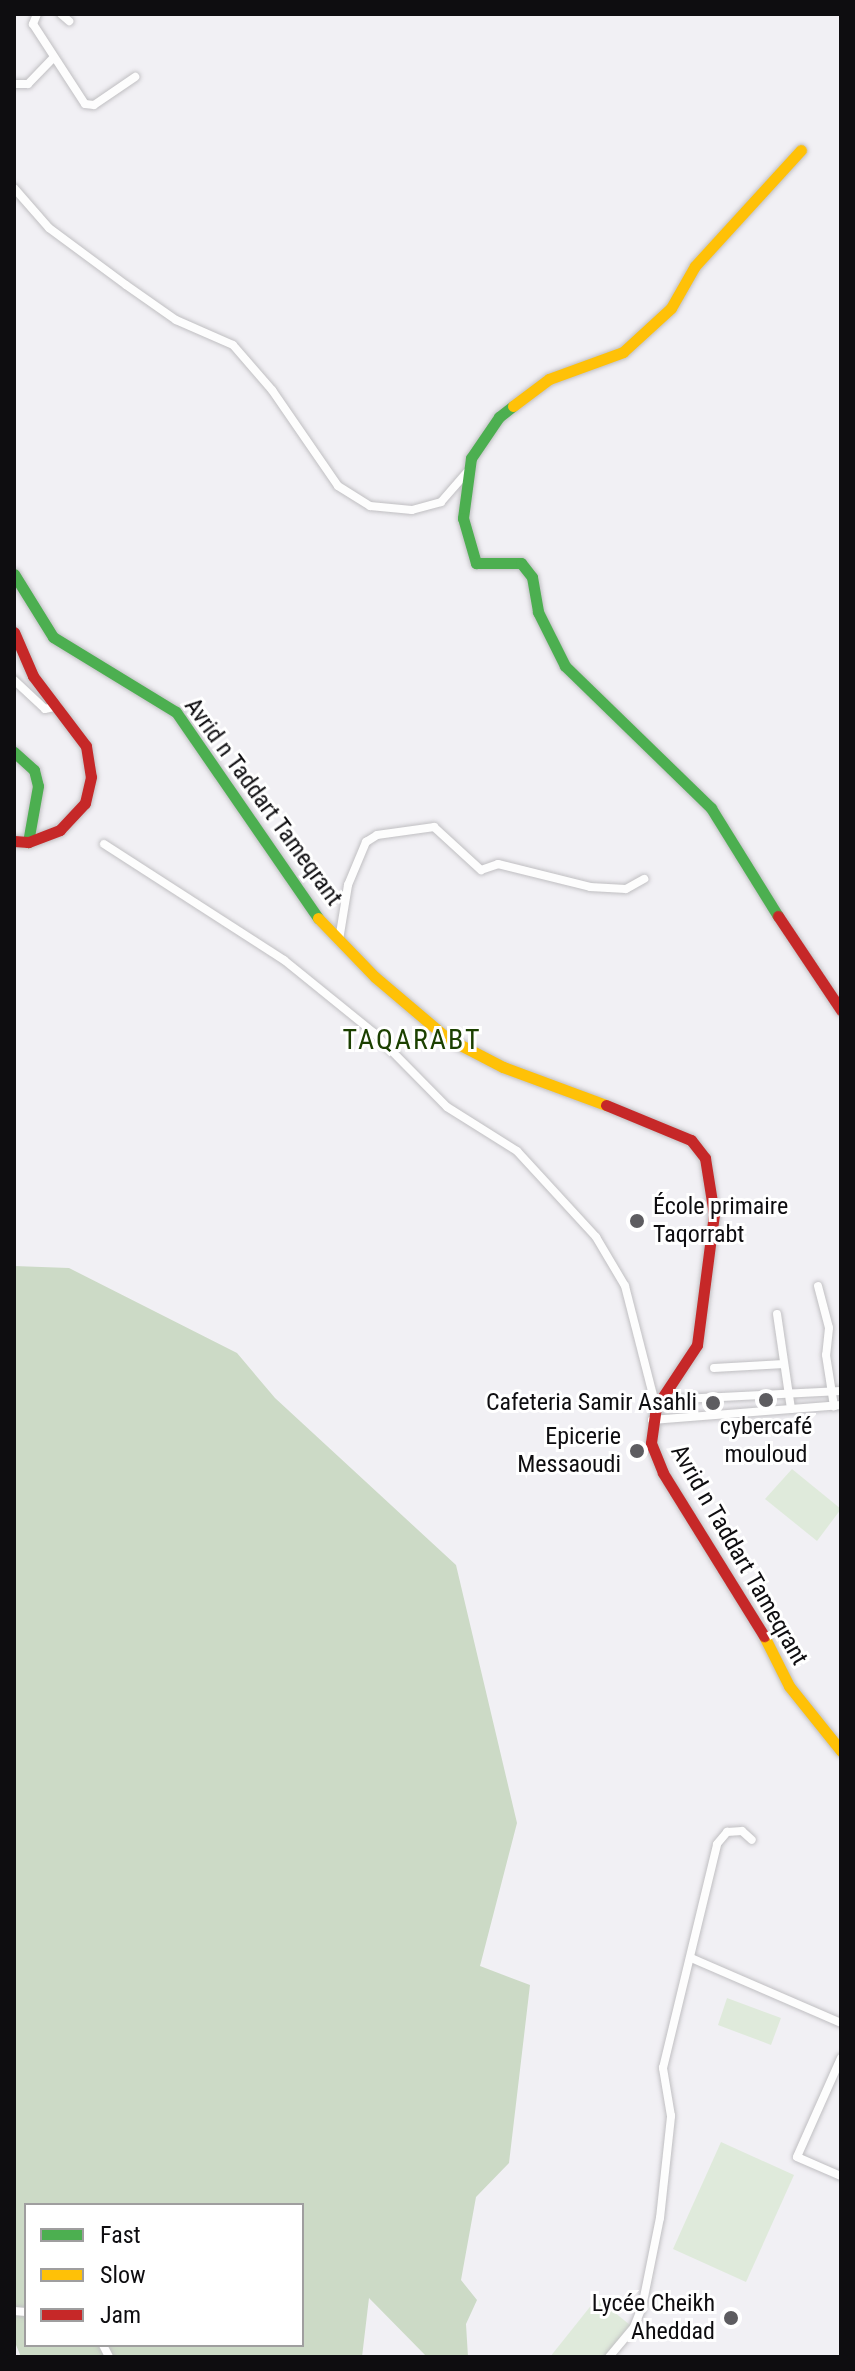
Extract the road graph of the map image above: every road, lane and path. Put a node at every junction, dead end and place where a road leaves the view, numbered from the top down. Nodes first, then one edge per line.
1 (37, 14) edge
2 (61, 14) edge
3 (69, 21) dead end
4 (53, 58) junction
5 (135, 77) dead end
6 (14, 84) edge
7 (801, 150) dead end
8 (14, 188) edge
9 (467, 472) junction
10 (14, 574) edge
11 (14, 632) edge
12 (14, 680) edge
13 (58, 705) junction
14 (14, 752) edge
15 (14, 841) edge
16 (28, 842) junction
17 (104, 844) dead end
18 (644, 879) dead end
19 (339, 940) junction
20 (841, 1010) edge
21 (818, 1286) dead end
22 (777, 1314) dead end
23 (784, 1364) junction
24 (714, 1368) dead end
25 (836, 1392) edge
26 (787, 1394) junction
27 (659, 1403) junction
28 (838, 1405) edge
29 (791, 1409) junction
30 (652, 1420) junction
31 (841, 1751) edge
32 (752, 1840) dead end
33 (691, 1958) junction
34 (841, 2023) edge
35 (841, 2058) edge
36 (841, 2176) edge
37 (609, 2357) edge

1 - 4 street
2 - 3 street
4 - 5 street
4 - 6 street
7 - 9 main road
8 - 9 street
9 - 20 main road
10 - 19 main road, Avrid n Taddart Tameqrant
11 - 13 main road
12 - 13 street
13 - 16 main road
14 - 16 main road
15 - 16 main road
17 - 27 street
18 - 19 street
19 - 27 main road, Avrid n Taddart Tameqrant
21 - 25 street
22 - 23 street
23 - 24 street
23 - 26 street
25 - 26 street
25 - 28 street
26 - 27 street
26 - 29 street
27 - 30 main road, Avrid n Taddart Tameqrant
28 - 29 street
29 - 30 street
30 - 31 main road, Avrid n Taddart Tameqrant
32 - 33 street
33 - 34 street
33 - 37 street
35 - 36 street

